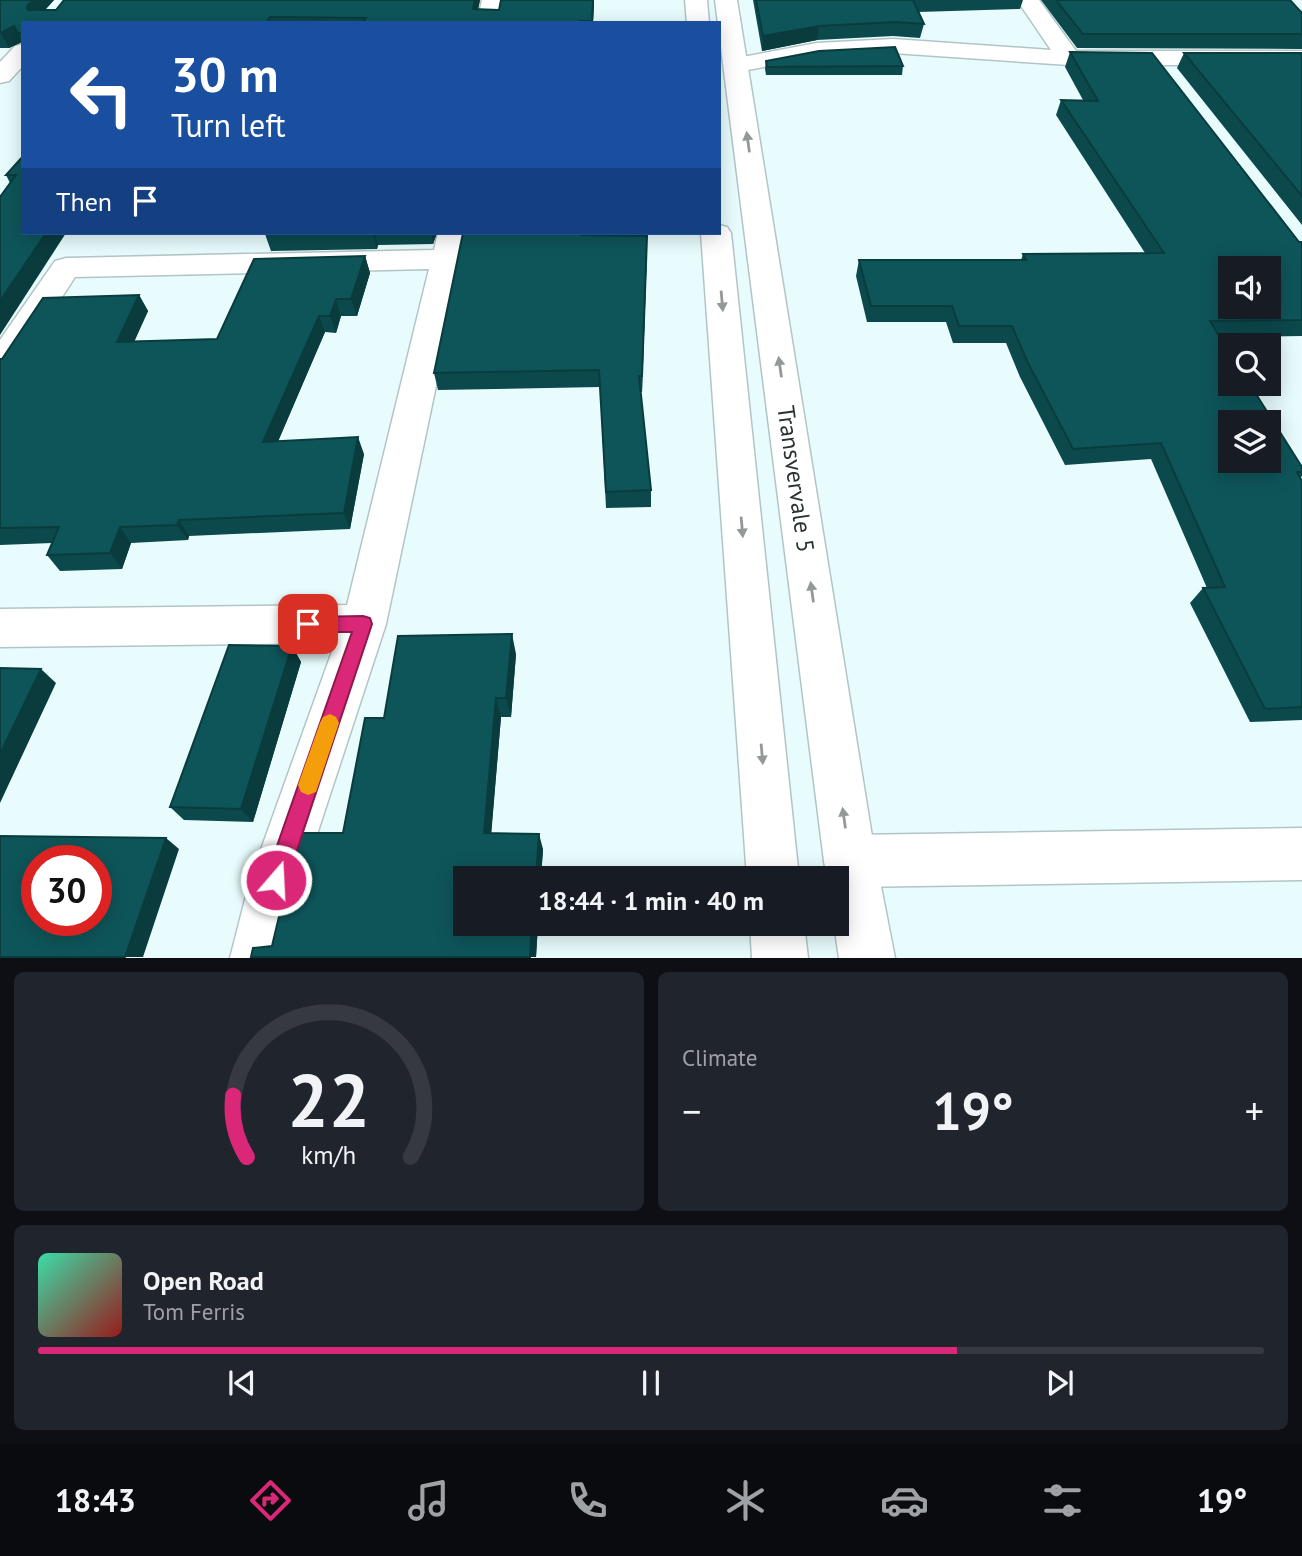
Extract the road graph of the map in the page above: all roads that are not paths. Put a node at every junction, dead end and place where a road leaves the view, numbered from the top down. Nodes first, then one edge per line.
1 (494, 0) edge
2 (696, 0) edge
3 (726, 0) edge
4 (1028, 0) edge
5 (489, 21) edge
6 (698, 21) edge
7 (1069, 58) junction
8 (1302, 58) edge
9 (737, 65) junction
10 (716, 235) edge
11 (451, 246) edge
12 (0, 366) edge
13 (363, 624) junction
14 (0, 628) edge
15 (1302, 854) edge
16 (850, 861) junction
17 (772, 866) edge
18 (778, 936) edge
19 (257, 957) edge
20 (780, 957) edge
21 (867, 957) edge

1 - 5 street
2 - 6 street
3 - 9 street, Transvervale 5
4 - 7 street
7 - 8 street
7 - 9 street
16 -> 9 street, Transvervale 5
10 -> 17 street
11 - 12 street
11 - 13 street
13 - 14 street
13 - 19 street
15 - 16 street
16 - 21 street, Transvervale 5
18 - 20 street

